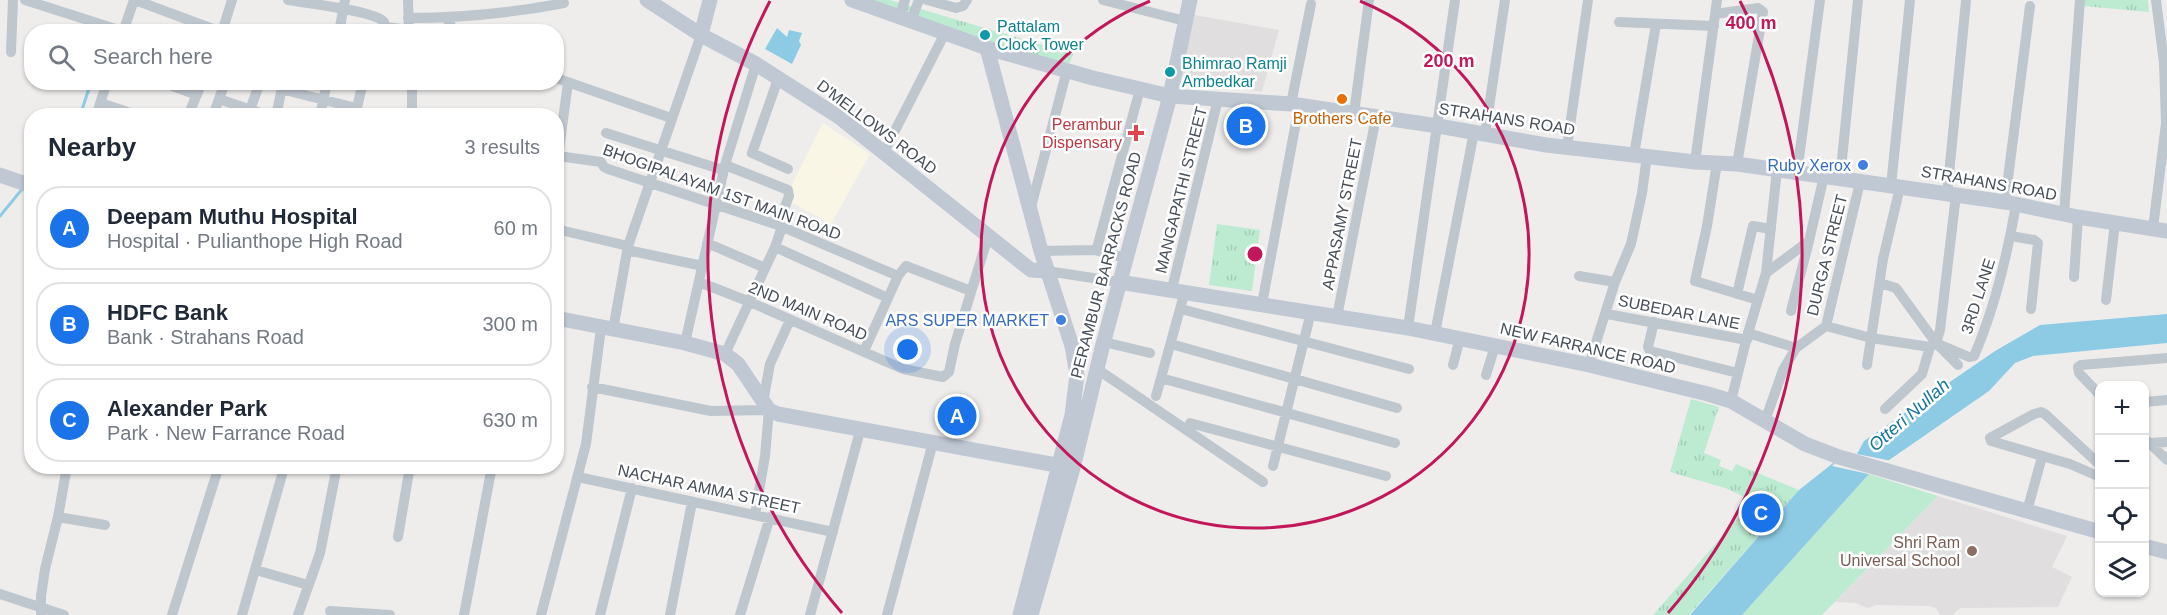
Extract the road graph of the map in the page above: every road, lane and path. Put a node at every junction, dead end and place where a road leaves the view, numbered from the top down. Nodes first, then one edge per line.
1 (13, 0) edge
2 (25, 0) edge
3 (135, 0) edge
4 (288, 0) edge
5 (408, 0) edge
6 (647, 0) edge
7 (710, 0) edge
8 (852, 0) edge
9 (905, 0) edge
10 (919, 0) edge
11 (927, 0) edge
12 (967, 0) edge
13 (1103, 0) edge
14 (1190, 0) edge
15 (1369, 0) edge
16 (1455, 0) edge
17 (1505, 0) edge
18 (1588, 0) edge
19 (1717, 0) edge
20 (1820, 0) edge
21 (1858, 0) edge
22 (1910, 0) edge
23 (2080, 0) edge
24 (2156, 0) edge
25 (230, 1) edge
26 (1966, 1) edge
27 (38, 2) edge
28 (564, 3) dead end
29 (1311, 4) dead end
30 (344, 5) edge
31 (2030, 6) dead end
32 (1715, 14) junction
33 (408, 18) junction
34 (447, 18) junction
35 (905, 19) junction
36 (1185, 21) junction
37 (1619, 22) dead end
38 (103, 24) edge
39 (126, 24) edge
40 (200, 24) edge
41 (223, 24) edge
42 (340, 24) edge
43 (383, 24) edge
44 (408, 24) edge
45 (450, 24) edge
46 (1656, 24) junction
47 (1714, 26) junction
48 (945, 33) junction
49 (701, 35) junction
50 (987, 48) junction
51 (10, 52) dead end
52 (2165, 63) edge
53 (756, 64) junction
54 (1067, 70) junction
55 (778, 79) junction
56 (564, 81) edge
57 (568, 83) junction
58 (1140, 89) junction
59 (105, 90) edge
60 (184, 90) edge
61 (199, 90) edge
62 (222, 90) edge
63 (257, 90) edge
64 (281, 90) edge
65 (295, 90) edge
66 (324, 90) edge
67 (361, 90) edge
68 (412, 90) edge
69 (197, 95) junction
70 (1170, 96) junction
71 (322, 98) junction
72 (219, 99) junction
73 (1218, 99) junction
74 (101, 103) junction
75 (1295, 105) junction
76 (99, 108) edge
77 (116, 108) edge
78 (191, 108) edge
79 (216, 108) edge
80 (240, 108) edge
81 (251, 108) edge
82 (278, 108) edge
83 (321, 108) edge
84 (346, 108) edge
85 (356, 108) edge
86 (412, 108) edge
87 (564, 112) edge
88 (1354, 113) junction
89 (1376, 117) junction
90 (671, 118) junction
91 (2166, 123) edge
92 (1438, 126) junction
93 (606, 133) dead end
94 (1479, 133) junction
95 (1567, 147) junction
96 (661, 151) junction
97 (884, 154) junction
98 (1640, 156) junction
99 (564, 157) edge
100 (1695, 162) junction
101 (1718, 163) junction
102 (1737, 164) junction
103 (724, 168) junction
104 (788, 169) dead end
105 (1777, 170) junction
106 (1797, 173) junction
107 (0, 175) edge
108 (1824, 176) junction
109 (1840, 179) junction
110 (1860, 182) junction
111 (24, 183) edge
112 (650, 183) junction
113 (1896, 186) junction
114 (1951, 195) junction
115 (2010, 204) junction
116 (715, 205) junction
117 (1031, 208) junction
118 (2071, 216) junction
119 (2115, 223) junction
120 (780, 226) junction
121 (1771, 229) junction
122 (2160, 230) edge
123 (564, 231) edge
124 (2011, 236) junction
125 (988, 237) junction
126 (1809, 241) junction
127 (708, 243) junction
128 (775, 247) junction
129 (627, 248) junction
130 (1094, 250) junction
131 (1041, 251) junction
132 (1126, 258) junction
133 (703, 266) junction
134 (765, 268) junction
135 (1047, 271) junction
136 (1766, 273) junction
137 (898, 276) junction
138 (1579, 276) dead end
139 (2074, 277) dead end
140 (699, 282) junction
141 (1119, 282) junction
142 (1615, 282) junction
143 (1880, 283) junction
144 (1179, 290) junction
145 (972, 291) junction
146 (1737, 294) junction
147 (888, 298) junction
148 (1758, 300) junction
149 (2106, 300) dead end
150 (750, 302) junction
151 (1262, 303) junction
152 (1181, 309) junction
153 (2031, 309) dead end
154 (1791, 311) dead end
155 (1311, 312) junction
156 (1606, 314) junction
157 (1337, 317) junction
158 (564, 320) edge
159 (790, 320) junction
160 (1654, 322) junction
161 (1826, 326) junction
162 (1408, 328) junction
163 (607, 329) junction
164 (1435, 333) junction
165 (1747, 337) junction
166 (1460, 338) junction
167 (1871, 338) junction
168 (1304, 340) junction
169 (1104, 342) junction
170 (685, 344) junction
171 (1171, 344) junction
172 (1933, 345) junction
173 (1495, 346) junction
174 (1796, 348) junction
175 (864, 351) junction
176 (1150, 353) dead end
177 (725, 354) junction
178 (2167, 358) edge
179 (1453, 365) dead end
180 (1589, 365) junction
181 (1867, 365) dead end
182 (1958, 365) dead end
183 (1097, 369) junction
184 (1409, 369) dead end
185 (1738, 373) junction
186 (1486, 375) dead end
187 (1161, 378) junction
188 (1294, 379) junction
189 (592, 387) junction
190 (2095, 390) edge
191 (1156, 396) dead end
192 (2167, 400) edge
193 (1731, 401) junction
194 (2149, 402) edge
195 (766, 406) junction
196 (1396, 408) dead end
197 (1885, 409) dead end
198 (1286, 412) junction
199 (1765, 421) junction
200 (1190, 423) dead end
201 (860, 431) junction
202 (2149, 440) edge
203 (2149, 441) edge
204 (933, 442) junction
205 (2167, 442) edge
206 (1395, 443) dead end
207 (1277, 447) junction
208 (2042, 457) junction
209 (2095, 460) edge
210 (2167, 460) edge
211 (1065, 466) junction
212 (1273, 466) dead end
213 (66, 474) edge
214 (216, 474) edge
215 (335, 474) edge
216 (409, 474) edge
217 (490, 474) edge
218 (282, 475) dead end
219 (2095, 475) edge
220 (1386, 476) dead end
221 (578, 477) junction
222 (1263, 482) dead end
223 (632, 488) junction
224 (692, 501) junction
225 (2027, 511) junction
226 (755, 515) junction
227 (58, 517) junction
228 (770, 517) junction
229 (105, 525) dead end
230 (2095, 531) edge
231 (833, 532) junction
232 (398, 537) dead end
233 (2149, 547) edge
234 (2167, 552) edge
235 (256, 570) junction
236 (308, 585) junction
237 (0, 594) edge
238 (330, 610) dead end
239 (41, 611) edge
240 (64, 615) edge
241 (171, 615) edge
242 (243, 615) edge
243 (298, 615) edge
244 (390, 615) edge
245 (464, 615) edge
246 (541, 615) edge
247 (600, 615) edge
248 (670, 615) edge
249 (740, 615) edge
250 (810, 615) edge
251 (887, 615) edge
252 (1020, 615) edge
253 (1031, 615) edge

1 - 51 street
2 - 27 street
3 - 39 street
3 - 40 street
4 - 30 street
5 - 33 street
6 - 49 main road, D'MELLOWS ROAD
7 - 49 main road
8 - 35 main road, STRAHANS ROAD
9 - 35 street
10 - 35 street
11 - 12 street
13 - 36 street
14 - 36 main road, PERAMBUR BARRACKS ROAD
15 - 88 street
16 - 92 street
17 - 94 street
18 - 95 street
19 - 32 street
20 - 106 street
21 - 109 street
22 - 113 street
23 - 118 street
24 - 52 street
25 - 41 street
26 - 114 street
27 - 38 street
28 - 34 street
29 - 75 street
30 - 42 street
30 - 43 street
31 - 115 street, 3RD LANE
32 - 47 street
32 - 102 street
33 - 34 street
33 - 44 street
34 - 45 street
35 - 48 main road, STRAHANS ROAD
36 - 70 main road, PERAMBUR BARRACKS ROAD
37 - 46 street
46 - 47 street
46 - 98 street
47 - 100 street
48 - 50 main road, STRAHANS ROAD
48 - 97 street
49 - 53 main road, D'MELLOWS ROAD
49 - 90 street
50 - 54 main road, STRAHANS ROAD
50 - 117 main road
52 - 91 street
53 - 55 main road, D'MELLOWS ROAD
53 - 103 street
54 - 58 main road, STRAHANS ROAD
54 - 117 street
55 - 97 main road, D'MELLOWS ROAD
55 - 104 street
56 - 57 street
57 - 87 street, BHOGIPALAYAM 1ST MAIN ROAD
57 - 90 street
58 - 70 main road, STRAHANS ROAD
58 - 130 street
59 - 74 street
60 - 69 street
61 - 69 street
62 - 72 street
63 - 81 street
64 - 82 street
65 - 71 street
66 - 71 street
67 - 85 street
68 - 86 street
69 - 78 street
70 - 73 main road, STRAHANS ROAD
70 - 132 main road, PERAMBUR BARRACKS ROAD
71 - 83 street
71 - 84 street
72 - 79 street
72 - 80 street
73 - 75 main road, STRAHANS ROAD
73 - 144 street, MANGAPATHI STREET
74 - 76 street
74 - 77 street
75 - 88 main road, STRAHANS ROAD
75 - 151 street
88 - 89 main road, STRAHANS ROAD
89 - 92 main road, STRAHANS ROAD
89 - 157 street, APPASAMY STREET
90 - 96 street
91 - 122 street
92 - 94 main road, STRAHANS ROAD
92 - 162 street
93 - 96 street
94 - 95 main road, STRAHANS ROAD
94 - 164 street
95 - 98 main road, STRAHANS ROAD
96 - 103 street
96 - 112 street
97 - 125 main road, D'MELLOWS ROAD
98 - 100 main road, STRAHANS ROAD
98 - 142 street
99 - 112 street, BHOGIPALAYAM 1ST MAIN ROAD
100 - 101 main road, STRAHANS ROAD
101 - 102 main road, STRAHANS ROAD
101 - 146 street
102 - 105 main road, STRAHANS ROAD
103 - 116 street
103 - 120 street
105 - 106 main road, STRAHANS ROAD
105 - 121 street
106 - 108 main road, STRAHANS ROAD
107 - 111 main road
108 - 109 main road, STRAHANS ROAD
108 - 126 street
109 - 110 main road, STRAHANS ROAD
110 - 113 main road, STRAHANS ROAD
110 - 161 street, DURGA STREET
112 - 116 street, BHOGIPALAYAM 1ST MAIN ROAD
112 - 129 street
113 - 114 main road, STRAHANS ROAD
113 - 143 street
114 - 115 main road, STRAHANS ROAD
114 - 172 street
115 - 118 main road, STRAHANS ROAD
115 - 124 street, 3RD LANE
116 - 120 street, BHOGIPALAYAM 1ST MAIN ROAD
116 - 127 street
117 - 131 main road
118 - 119 main road, STRAHANS ROAD
118 - 139 street
119 - 122 main road, STRAHANS ROAD
119 - 149 street
120 - 128 street
120 - 137 street, BHOGIPALAYAM 1ST MAIN ROAD
121 - 136 street
121 - 146 street
123 - 129 street
124 - 153 street
124 - 172 street, 3RD LANE
125 - 135 main road, D'MELLOWS ROAD
125 - 145 street
126 - 136 street
126 - 154 street
127 - 133 street
127 - 134 street
128 - 134 street
128 - 147 street
129 - 133 street
129 - 163 street
130 - 131 street
130 - 132 street
131 - 135 main road
132 - 141 main road, PERAMBUR BARRACKS ROAD
133 - 140 street
134 - 150 street
135 - 141 street, NEW FARRANCE ROAD
135 - 211 main road
136 - 148 street
137 - 145 street
137 - 147 street
138 - 142 street
140 - 150 street, 2ND MAIN ROAD
140 - 170 street
141 - 144 main road, NEW FARRANCE ROAD
141 - 169 main road, PERAMBUR BARRACKS ROAD
142 - 156 street
143 - 167 street
143 - 172 street
144 - 151 main road, NEW FARRANCE ROAD
144 - 152 street, MANGAPATHI STREET
145 - 175 street, 2ND MAIN ROAD
146 - 148 street
147 - 175 street
148 - 165 street
150 - 159 street, 2ND MAIN ROAD
150 - 177 street
151 - 155 main road, NEW FARRANCE ROAD
152 - 168 street
152 - 171 street, MANGAPATHI STREET
155 - 157 main road, NEW FARRANCE ROAD
155 - 168 street
156 - 160 street, SUBEDAR LANE
156 - 180 street
157 - 162 main road, NEW FARRANCE ROAD
158 - 163 main road
159 - 175 street, 2ND MAIN ROAD
159 - 195 street
160 - 165 street, SUBEDAR LANE
160 - 185 street
161 - 167 street
161 - 174 street, DURGA STREET
162 - 164 main road, NEW FARRANCE ROAD
163 - 170 main road
163 - 189 street
164 - 166 main road, NEW FARRANCE ROAD
165 - 174 street, SUBEDAR LANE
165 - 185 street
166 - 173 main road, NEW FARRANCE ROAD
166 - 179 street
167 - 172 street
167 - 181 street
168 - 184 street
168 - 188 street
169 - 176 street
169 - 183 main road, PERAMBUR BARRACKS ROAD
170 - 177 main road
171 - 187 street, MANGAPATHI STREET
171 - 188 street
172 - 182 street
172 - 197 street
173 - 180 main road, NEW FARRANCE ROAD
173 - 186 street
174 - 199 street, DURGA STREET
177 - 195 main road
178 - 190 street
180 - 193 main road, NEW FARRANCE ROAD
183 - 211 main road, PERAMBUR BARRACKS ROAD
183 - 222 street
185 - 193 street
187 - 191 street, MANGAPATHI STREET
187 - 198 street
188 - 196 street
188 - 198 street
189 - 195 street
189 - 221 street
192 - 194 street
193 - 199 main road, NEW FARRANCE ROAD
195 - 201 main road
195 - 226 street
198 - 206 street
198 - 207 street
199 - 225 main road, NEW FARRANCE ROAD
200 - 207 street
201 - 204 main road
201 - 231 street
202 - 205 street
203 - 210 street
204 - 211 main road
204 - 251 street
207 - 212 street
207 - 220 street
208 - 209 street
208 - 219 street
208 - 225 street
211 - 252 main road
211 - 253 main road
213 - 227 street
214 - 241 street
215 - 236 street
216 - 232 street
217 - 245 street
218 - 235 street
221 - 223 street, NACHAR AMMA STREET
221 - 246 street
223 - 224 street, NACHAR AMMA STREET
223 - 247 street
224 - 226 street, NACHAR AMMA STREET
224 - 248 street
225 - 230 main road, NEW FARRANCE ROAD
226 - 228 street, NACHAR AMMA STREET
227 - 229 street
227 - 239 street
228 - 231 street, NACHAR AMMA STREET
228 - 249 street
231 - 250 street
233 - 234 main road
235 - 236 street
235 - 242 street
236 - 243 street
237 - 239 street
238 - 244 street
239 - 240 street

